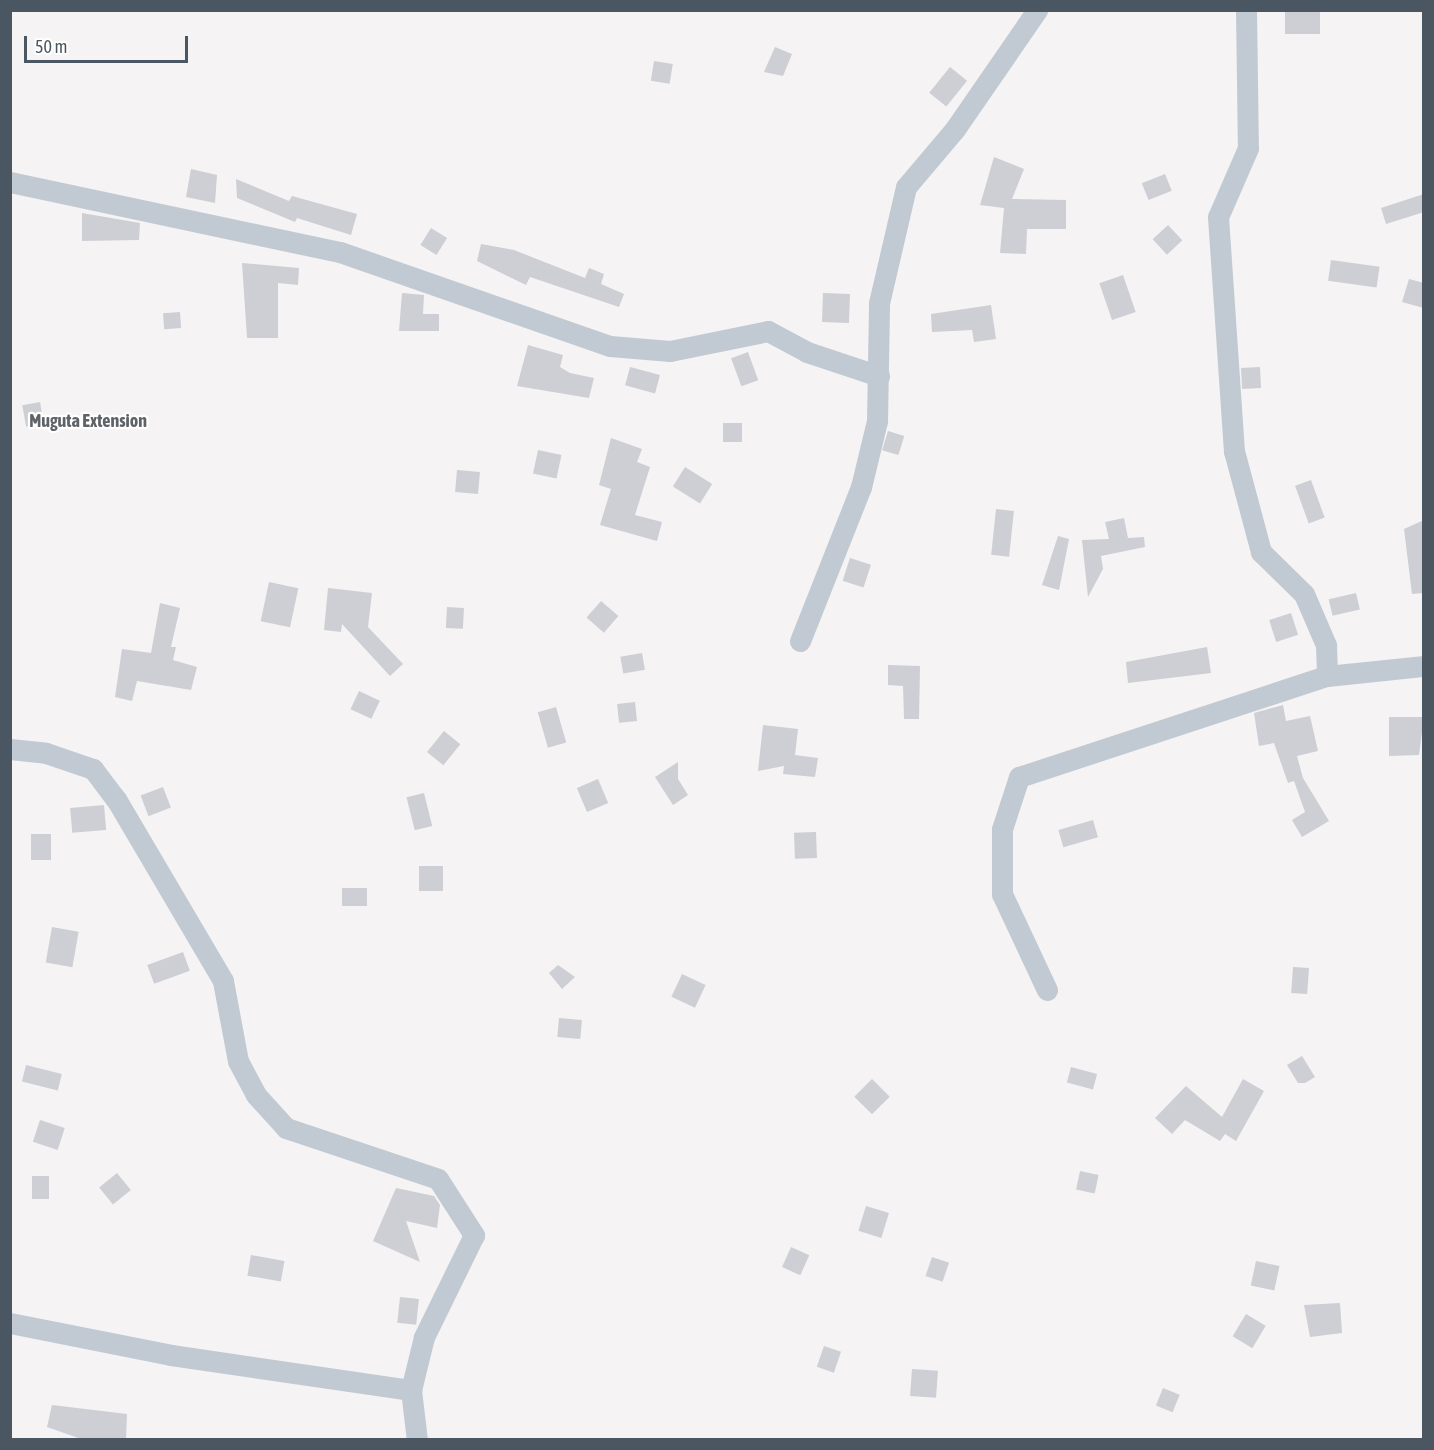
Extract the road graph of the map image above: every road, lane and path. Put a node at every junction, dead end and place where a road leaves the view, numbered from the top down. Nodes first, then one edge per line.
1 (1037, 10) edge
2 (1246, 10) edge
3 (10, 182) edge
4 (879, 376) junction
5 (800, 641) dead end
6 (1424, 666) edge
7 (1327, 676) junction
8 (10, 749) edge
9 (1047, 990) dead end
10 (10, 1323) edge
11 (411, 1390) junction
12 (417, 1440) edge

1 - 4 street
2 - 7 street
3 - 4 street
4 - 5 street
6 - 7 street
7 - 9 street
8 - 11 street
10 - 11 street
11 - 12 street

